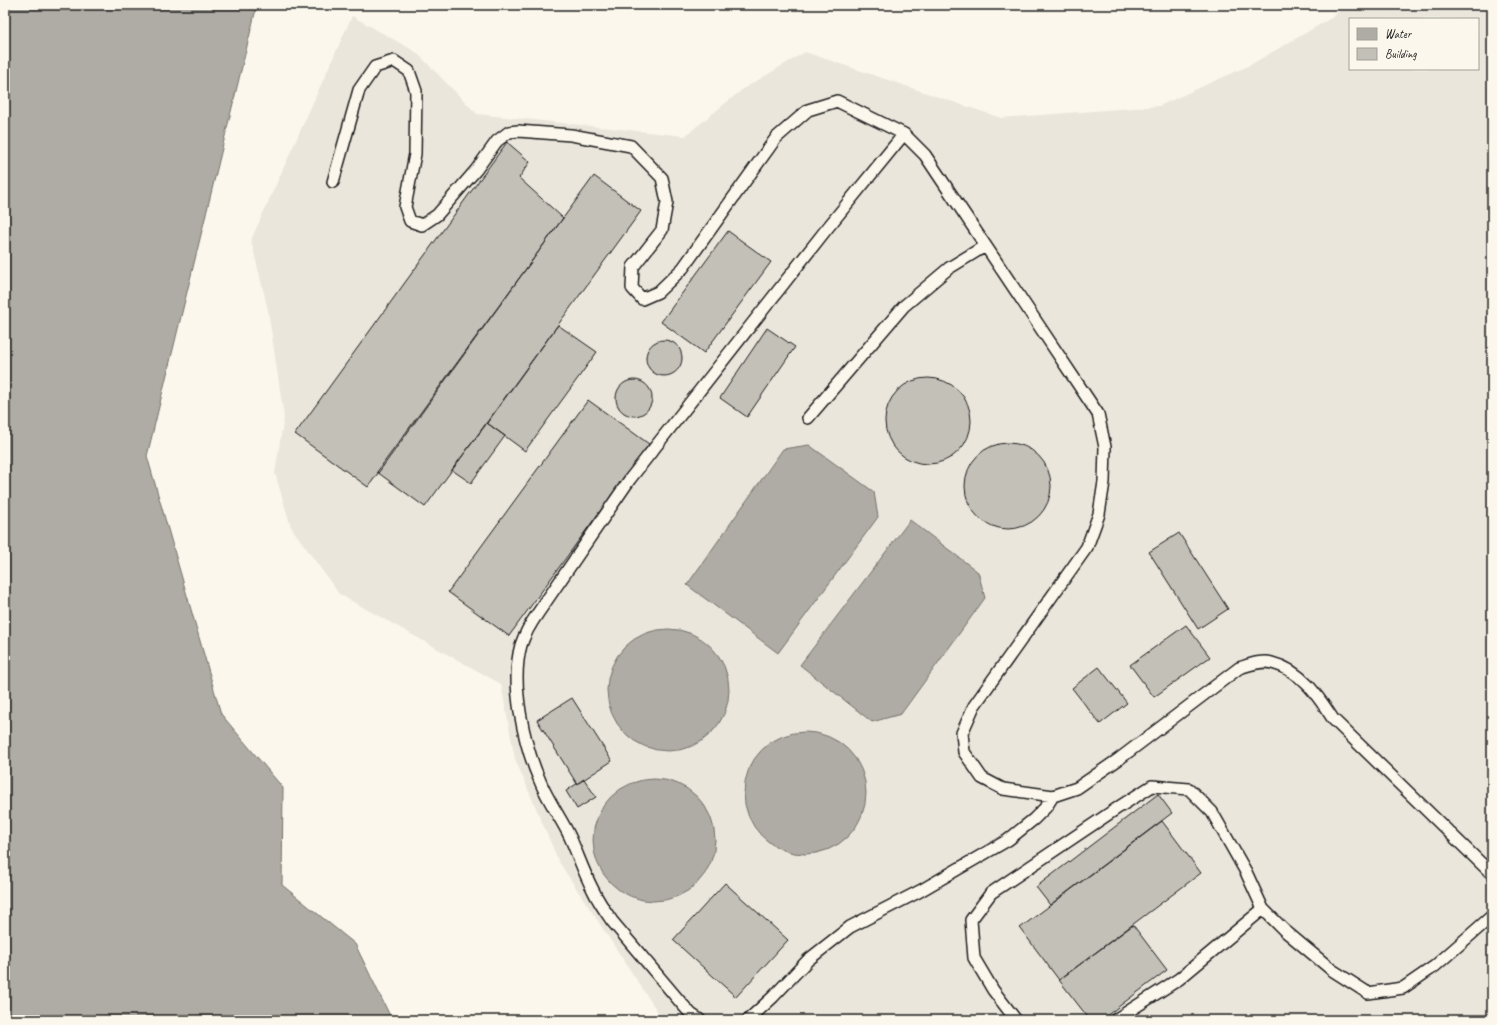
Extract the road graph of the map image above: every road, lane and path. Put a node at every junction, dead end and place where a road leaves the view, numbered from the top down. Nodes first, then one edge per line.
1 (904, 134) junction
2 (333, 182) dead end
3 (985, 246) junction
4 (808, 418) dead end
5 (1053, 796) junction
6 (1492, 874) edge
7 (1263, 909) junction
8 (1492, 916) edge
9 (700, 1020) edge
10 (748, 1020) edge
11 (1016, 1020) edge
12 (1115, 1020) edge

1 - 2 lane
1 - 3 lane
1 - 9 lane
3 - 4 lane
3 - 5 lane
5 - 6 lane
5 - 10 lane
7 - 8 lane
7 - 11 lane
7 - 12 lane

